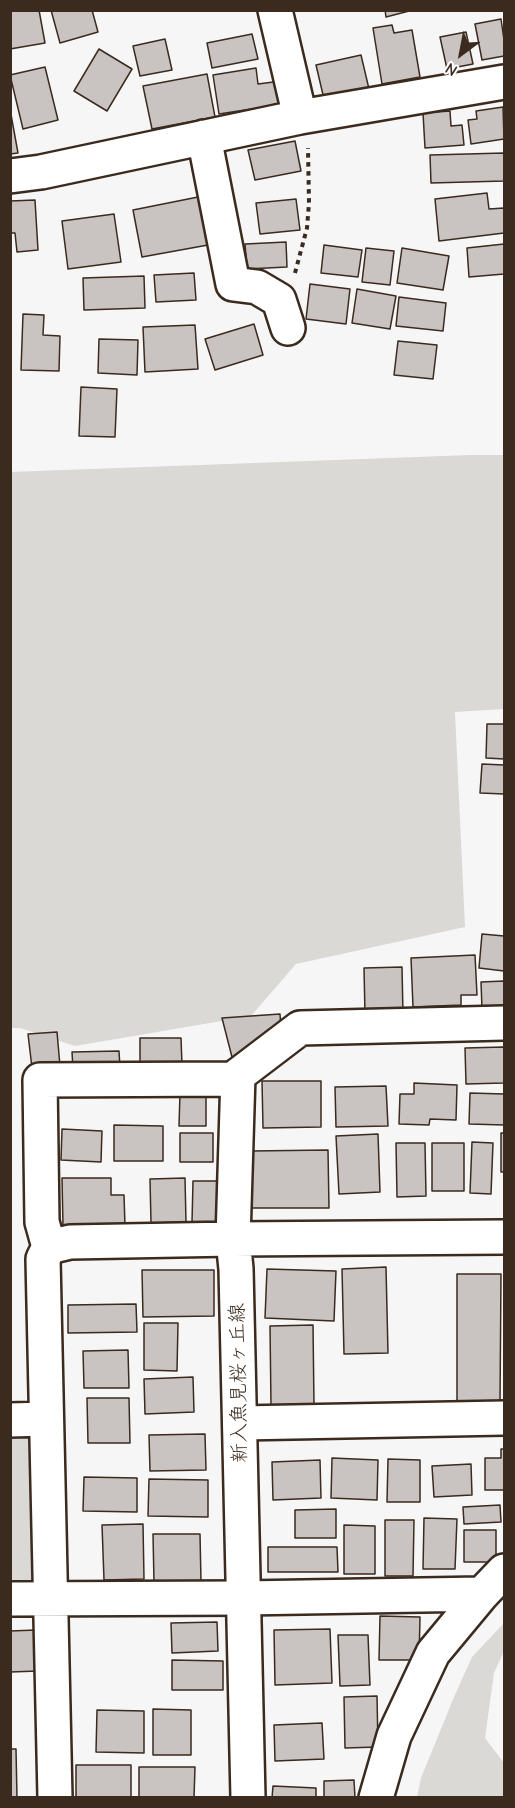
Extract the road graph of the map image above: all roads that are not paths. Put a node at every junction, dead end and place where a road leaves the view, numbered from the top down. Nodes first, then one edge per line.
1 (275, 10) edge
2 (504, 82) edge
3 (300, 117) junction
4 (204, 137) junction
5 (10, 176) edge
6 (284, 314) road end
7 (504, 1023) edge
8 (238, 1075) junction
9 (504, 1238) edge
10 (233, 1239) junction
11 (49, 1246) junction
12 (504, 1418) edge
13 (46, 1419) junction
14 (10, 1420) edge
15 (240, 1423) junction
16 (493, 1583) edge
17 (51, 1598) junction
18 (244, 1598) junction
19 (10, 1599) edge
20 (55, 1797) edge
21 (248, 1797) edge
22 (376, 1797) edge

1 - 3 street
2 - 3 street
3 - 4 street
4 - 5 street
4 - 6 street
7 - 8 street
8 - 10 street, 新入魚見桜ヶ丘線
8 - 11 street
9 - 10 street
10 - 11 street
10 - 15 street, 新入魚見桜ヶ丘線
11 - 13 street
12 - 15 street
13 - 14 street
13 - 17 street
15 - 18 street, 新入魚見桜ヶ丘線
16 - 18 street
16 - 22 street
17 - 18 street
17 - 19 street
17 - 20 street
18 - 21 street, 新入魚見桜ヶ丘線

